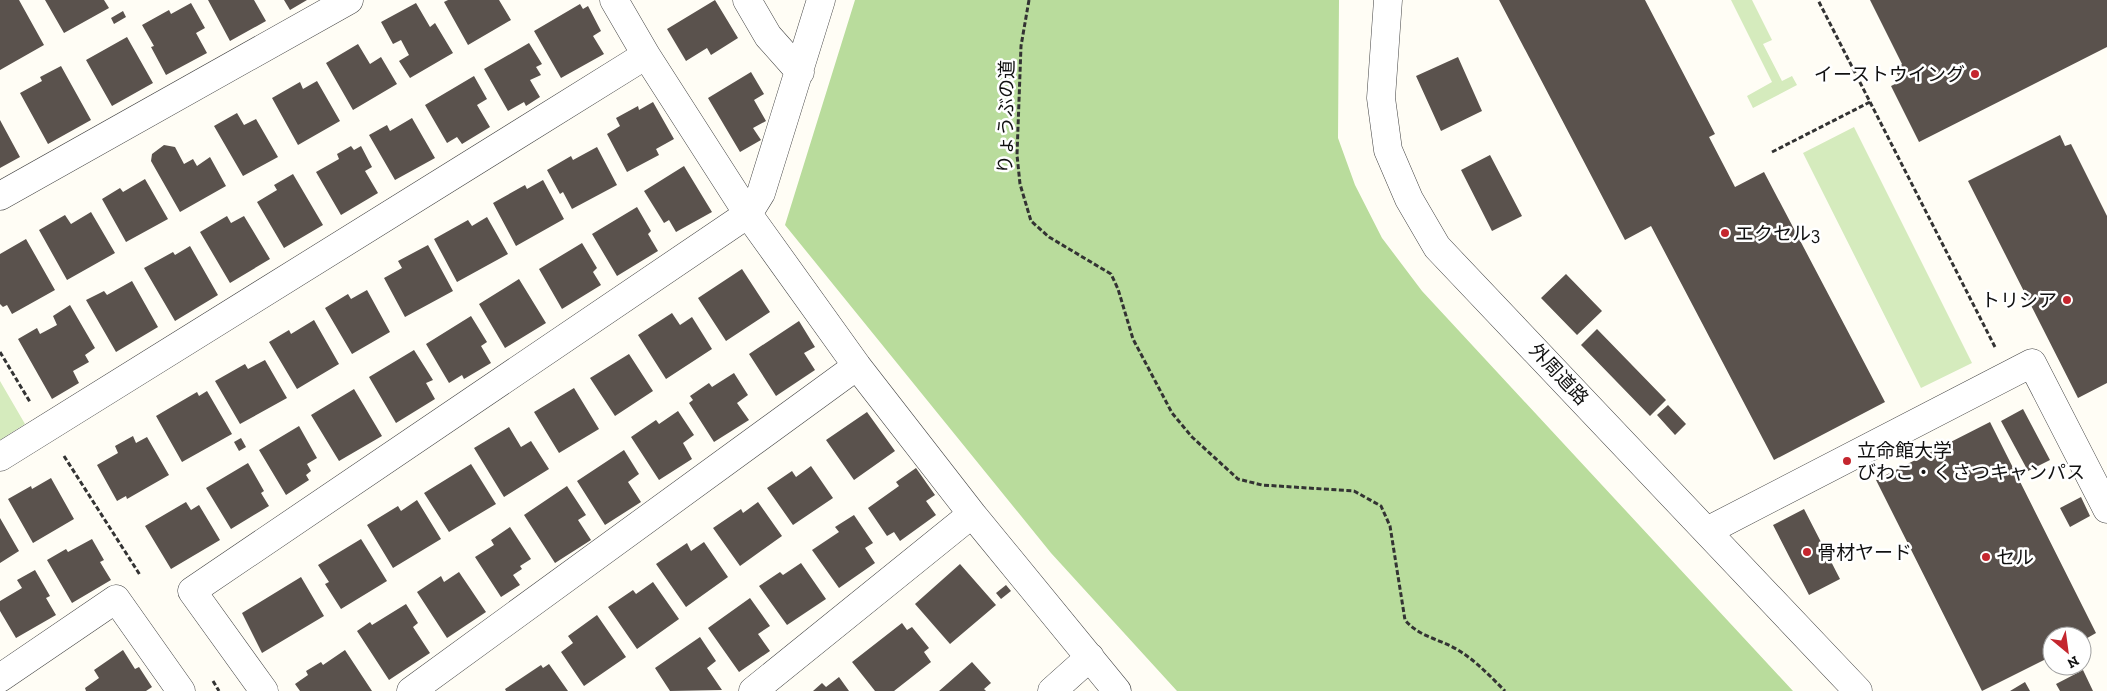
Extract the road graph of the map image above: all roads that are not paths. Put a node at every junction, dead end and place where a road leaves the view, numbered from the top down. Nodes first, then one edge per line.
1 (349, 0) edge
2 (614, 0) edge
3 (747, 0) edge
4 (821, 0) edge
5 (1388, 0) edge
6 (646, 55) junction
7 (800, 72) junction
8 (0, 196) edge
9 (748, 214) junction
10 (857, 366) junction
11 (0, 457) edge
12 (2107, 509) edge
13 (972, 514) junction
14 (1707, 531) junction
15 (1090, 658) junction
16 (0, 678) edge
17 (181, 691) edge
18 (264, 691) edge
19 (411, 691) edge
20 (753, 691) edge
21 (1052, 691) edge
22 (1118, 691) edge
23 (1858, 691) edge

1 - 8 street
2 - 6 street
3 - 7 street
4 - 7 street
5 - 14 street, 外周道路
6 - 9 street
6 - 11 street
7 - 9 street
9 - 10 street
9 - 18 street
10 - 13 street
10 - 19 street
12 - 14 street
13 - 15 street
13 - 20 street
14 - 23 street, 外周道路
15 - 21 street
15 - 22 street
16 - 17 street

